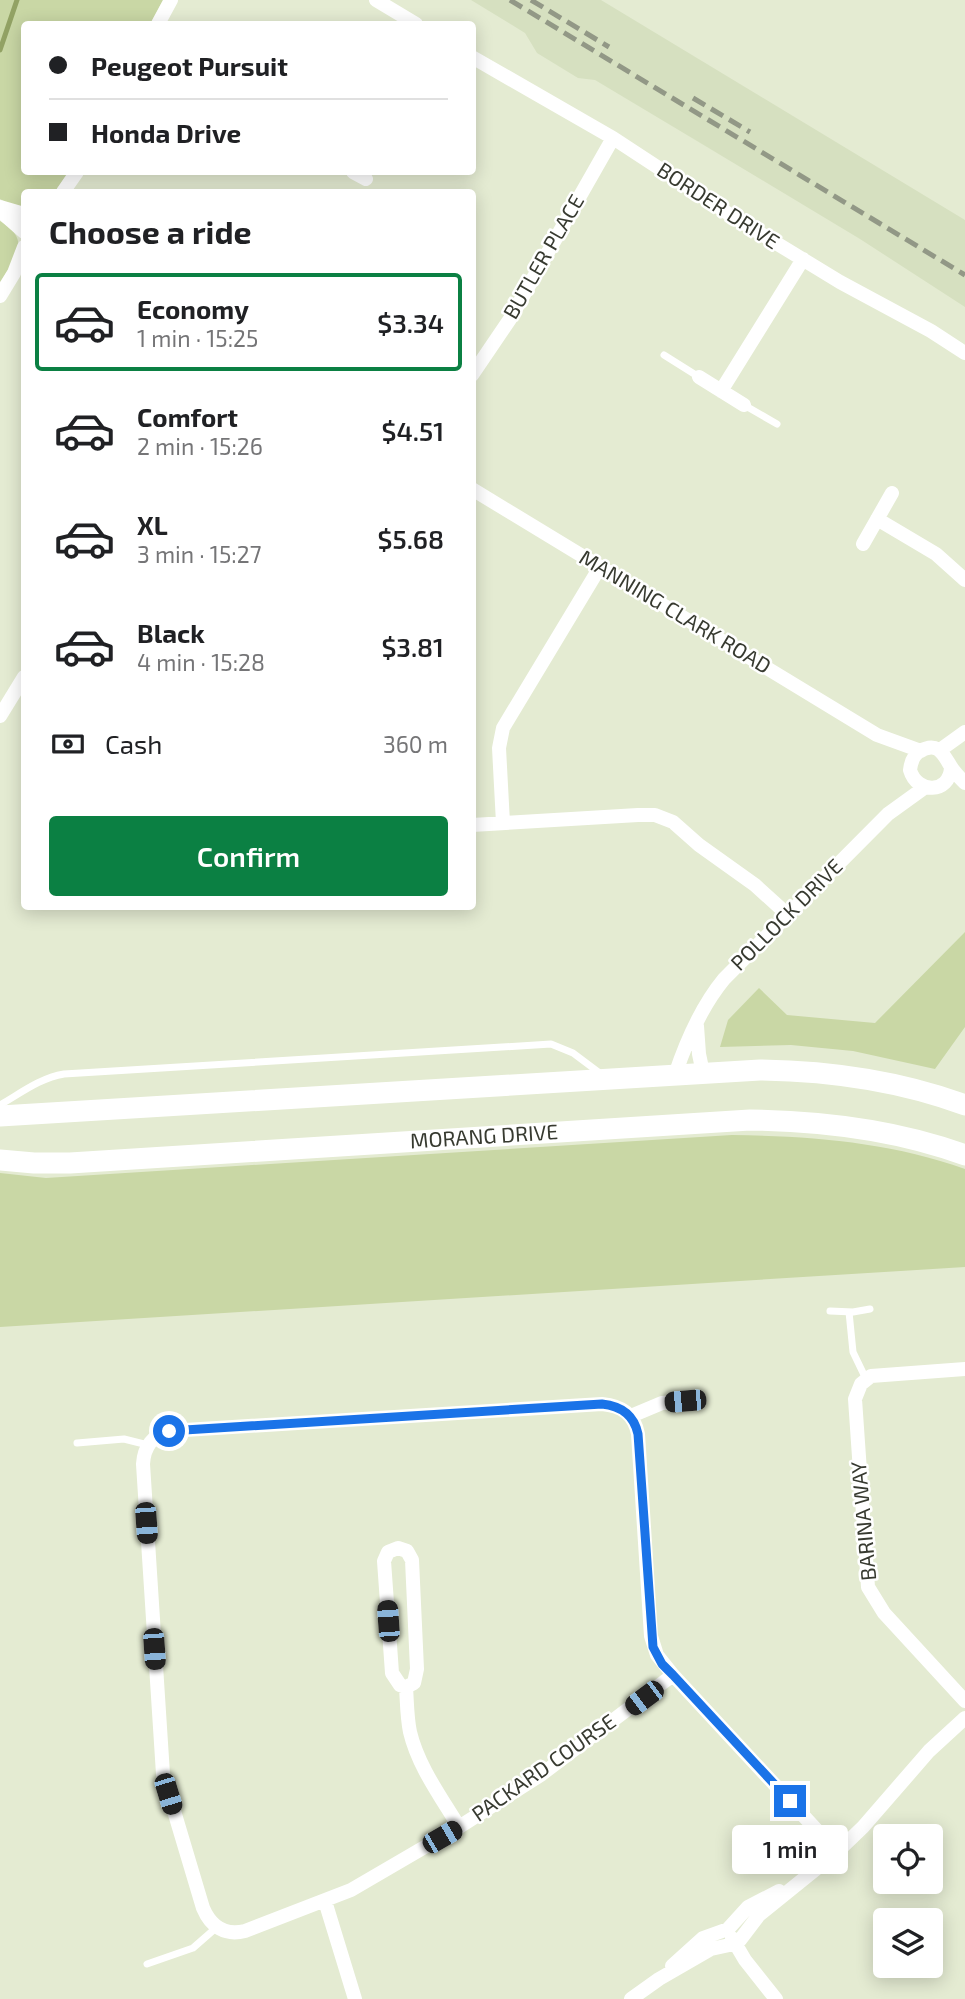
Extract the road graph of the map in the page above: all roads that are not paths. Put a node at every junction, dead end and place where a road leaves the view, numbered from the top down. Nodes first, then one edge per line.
1 (171, 0) edge
2 (376, 0) edge
3 (160, 21) edge
4 (411, 21) edge
5 (476, 59) edge
6 (613, 138) junction
7 (0, 209) edge
8 (21, 213) edge
9 (21, 228) edge
10 (803, 259) junction
11 (19, 268) edge
12 (0, 296) edge
13 (965, 353) edge
14 (664, 355) dead end
15 (476, 369) edge
16 (699, 377) joint
17 (721, 391) junction
18 (744, 405) joint
19 (777, 424) dead end
20 (476, 491) edge
21 (892, 493) dead end
22 (877, 519) junction
23 (863, 544) dead end
24 (600, 567) junction
25 (965, 580) edge
26 (21, 682) edge
27 (0, 716) edge
28 (965, 732) edge
29 (877, 735) junction
30 (965, 740) edge
31 (921, 751) junction
32 (947, 760) junction
33 (916, 777) junction
34 (965, 783) edge
35 (944, 784) junction
36 (965, 792) edge
37 (503, 823) junction
38 (476, 825) edge
39 (788, 915) junction
40 (697, 1024) junction
41 (704, 1073) junction
42 (675, 1075) junction
43 (607, 1079) junction
44 (958, 1099) edge
45 (0, 1105) edge
46 (0, 1116) edge
47 (965, 1155) edge
48 (0, 1160) edge
49 (870, 1309) dead end
50 (830, 1311) dead end
51 (849, 1312) junction
52 (965, 1369) edge
53 (866, 1379) junction
54 (685, 1401) dead end
55 (631, 1416) junction
56 (77, 1443) dead end
57 (148, 1445) junction
58 (673, 1675) junction
59 (406, 1688) junction
60 (965, 1700) edge
61 (965, 1718) edge
62 (459, 1827) junction
63 (836, 1852) junction
64 (803, 1880) junction
65 (325, 1901) junction
66 (217, 1927) junction
67 (728, 1929) junction
68 (737, 1942) junction
69 (147, 1964) dead end
70 (659, 1979) junction
71 (774, 1997) edge
72 (355, 1999) edge
73 (631, 1999) edge

1 - 3 street
2 - 4 street
5 - 6 street, BORDER DRIVE
6 - 10 street, BORDER DRIVE
6 - 15 street, BUTLER PLACE
7 - 8 street
7 - 9 street
10 - 13 street, BORDER DRIVE
10 - 17 street
11 - 12 street
14 - 16 lane
16 - 17 street
17 - 18 street
18 - 19 lane
20 - 24 street, MANNING CLARK ROAD
21 - 22 street
22 - 23 street
22 - 25 street
24 - 29 street, MANNING CLARK ROAD
24 - 37 street
26 - 27 street
28 - 32 street
29 - 31 street, MANNING CLARK ROAD
29 - 33 street, MANNING CLARK ROAD
30 - 32 street
31 - 32 street
31 - 33 street
32 - 34 street
32 - 35 street
33 - 35 street
33 - 39 street, POLLOCK DRIVE
35 - 36 street
37 - 38 street
37 - 39 street
39 - 40 street, POLLOCK DRIVE
40 - 41 street
40 - 42 street, POLLOCK DRIVE
41 - 42 main road
41 - 44 main road
42 - 43 main road
43 - 45 lane
43 - 46 main road
47 - 48 main road, MORANG DRIVE
49 - 51 lane
50 - 51 lane
51 - 53 lane
52 - 53 street
53 - 60 street, BARINA WAY
54 - 55 street
55 - 57 street
55 - 58 street
56 - 57 lane
57 - 66 street
58 - 62 street, PACKARD COURSE
58 - 63 street
59 - 59 street
59 - 62 street
61 - 63 street
62 - 65 street, PACKARD COURSE
63 - 64 street
64 - 67 street
64 - 68 street
65 - 66 street, PACKARD COURSE
65 - 72 street
66 - 69 lane
67 - 68 street
67 - 70 street
68 - 70 street
68 - 71 street
70 - 73 street

